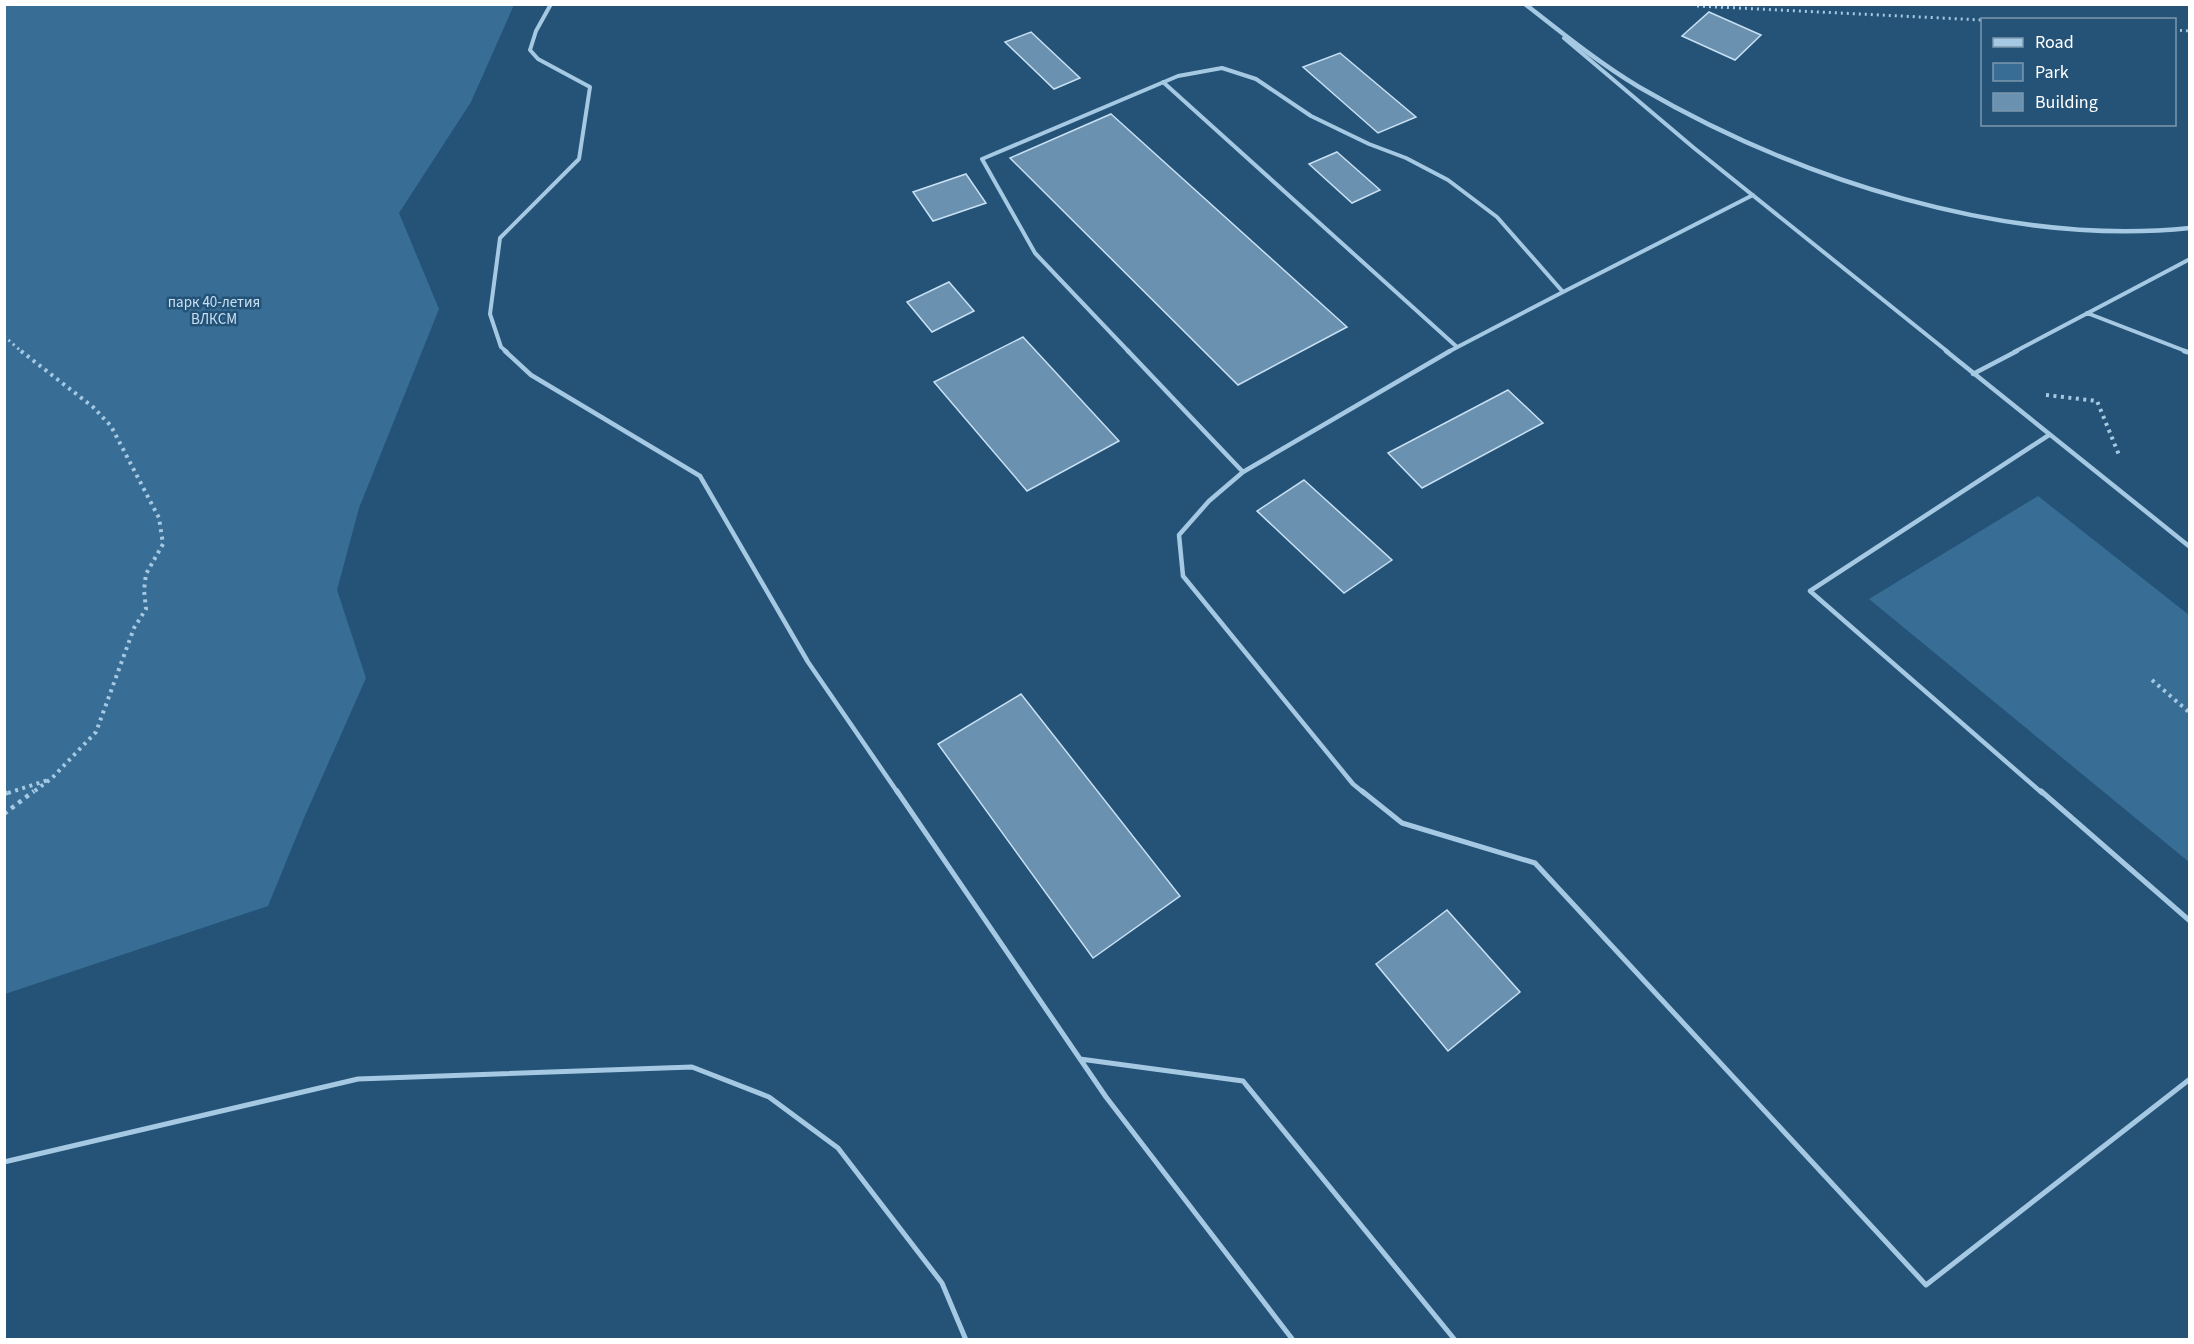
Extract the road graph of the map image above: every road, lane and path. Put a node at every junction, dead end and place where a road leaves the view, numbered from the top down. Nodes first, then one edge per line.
1 (551, 4) edge
2 (1525, 4) edge
3 (1697, 6) edge
4 (1981, 20) edge
5 (1564, 38) junction
6 (1163, 82) junction
7 (1753, 195) junction
8 (2190, 228) edge
9 (2190, 259) edge
10 (1564, 293) junction
11 (2088, 313) junction
12 (4, 336) edge
13 (1457, 347) junction
14 (2190, 353) edge
15 (1973, 374) junction
16 (2049, 435) junction
17 (1243, 472) junction
18 (2190, 547) edge
19 (2152, 680) dead end
20 (2190, 713) edge
21 (52, 778) junction
22 (4, 794) edge
23 (4, 814) edge
24 (2190, 921) edge
25 (1080, 1059) junction
26 (2190, 1079) edge
27 (4, 1162) edge
28 (966, 1340) edge
29 (1293, 1340) edge
30 (1455, 1340) edge

1 - 25 lane
2 - 5 street
3 - 4 path
5 - 7 lane
5 - 8 street
6 - 10 lane
6 - 13 lane
6 - 17 lane
7 - 10 lane
7 - 15 lane
9 - 11 lane
10 - 13 lane
11 - 14 lane
11 - 15 lane
12 - 21 path
13 - 17 lane
15 - 16 lane
16 - 18 lane
16 - 24 lane
17 - 26 lane
19 - 20 path
21 - 22 path
21 - 23 path
25 - 29 lane
25 - 30 lane
27 - 28 lane

